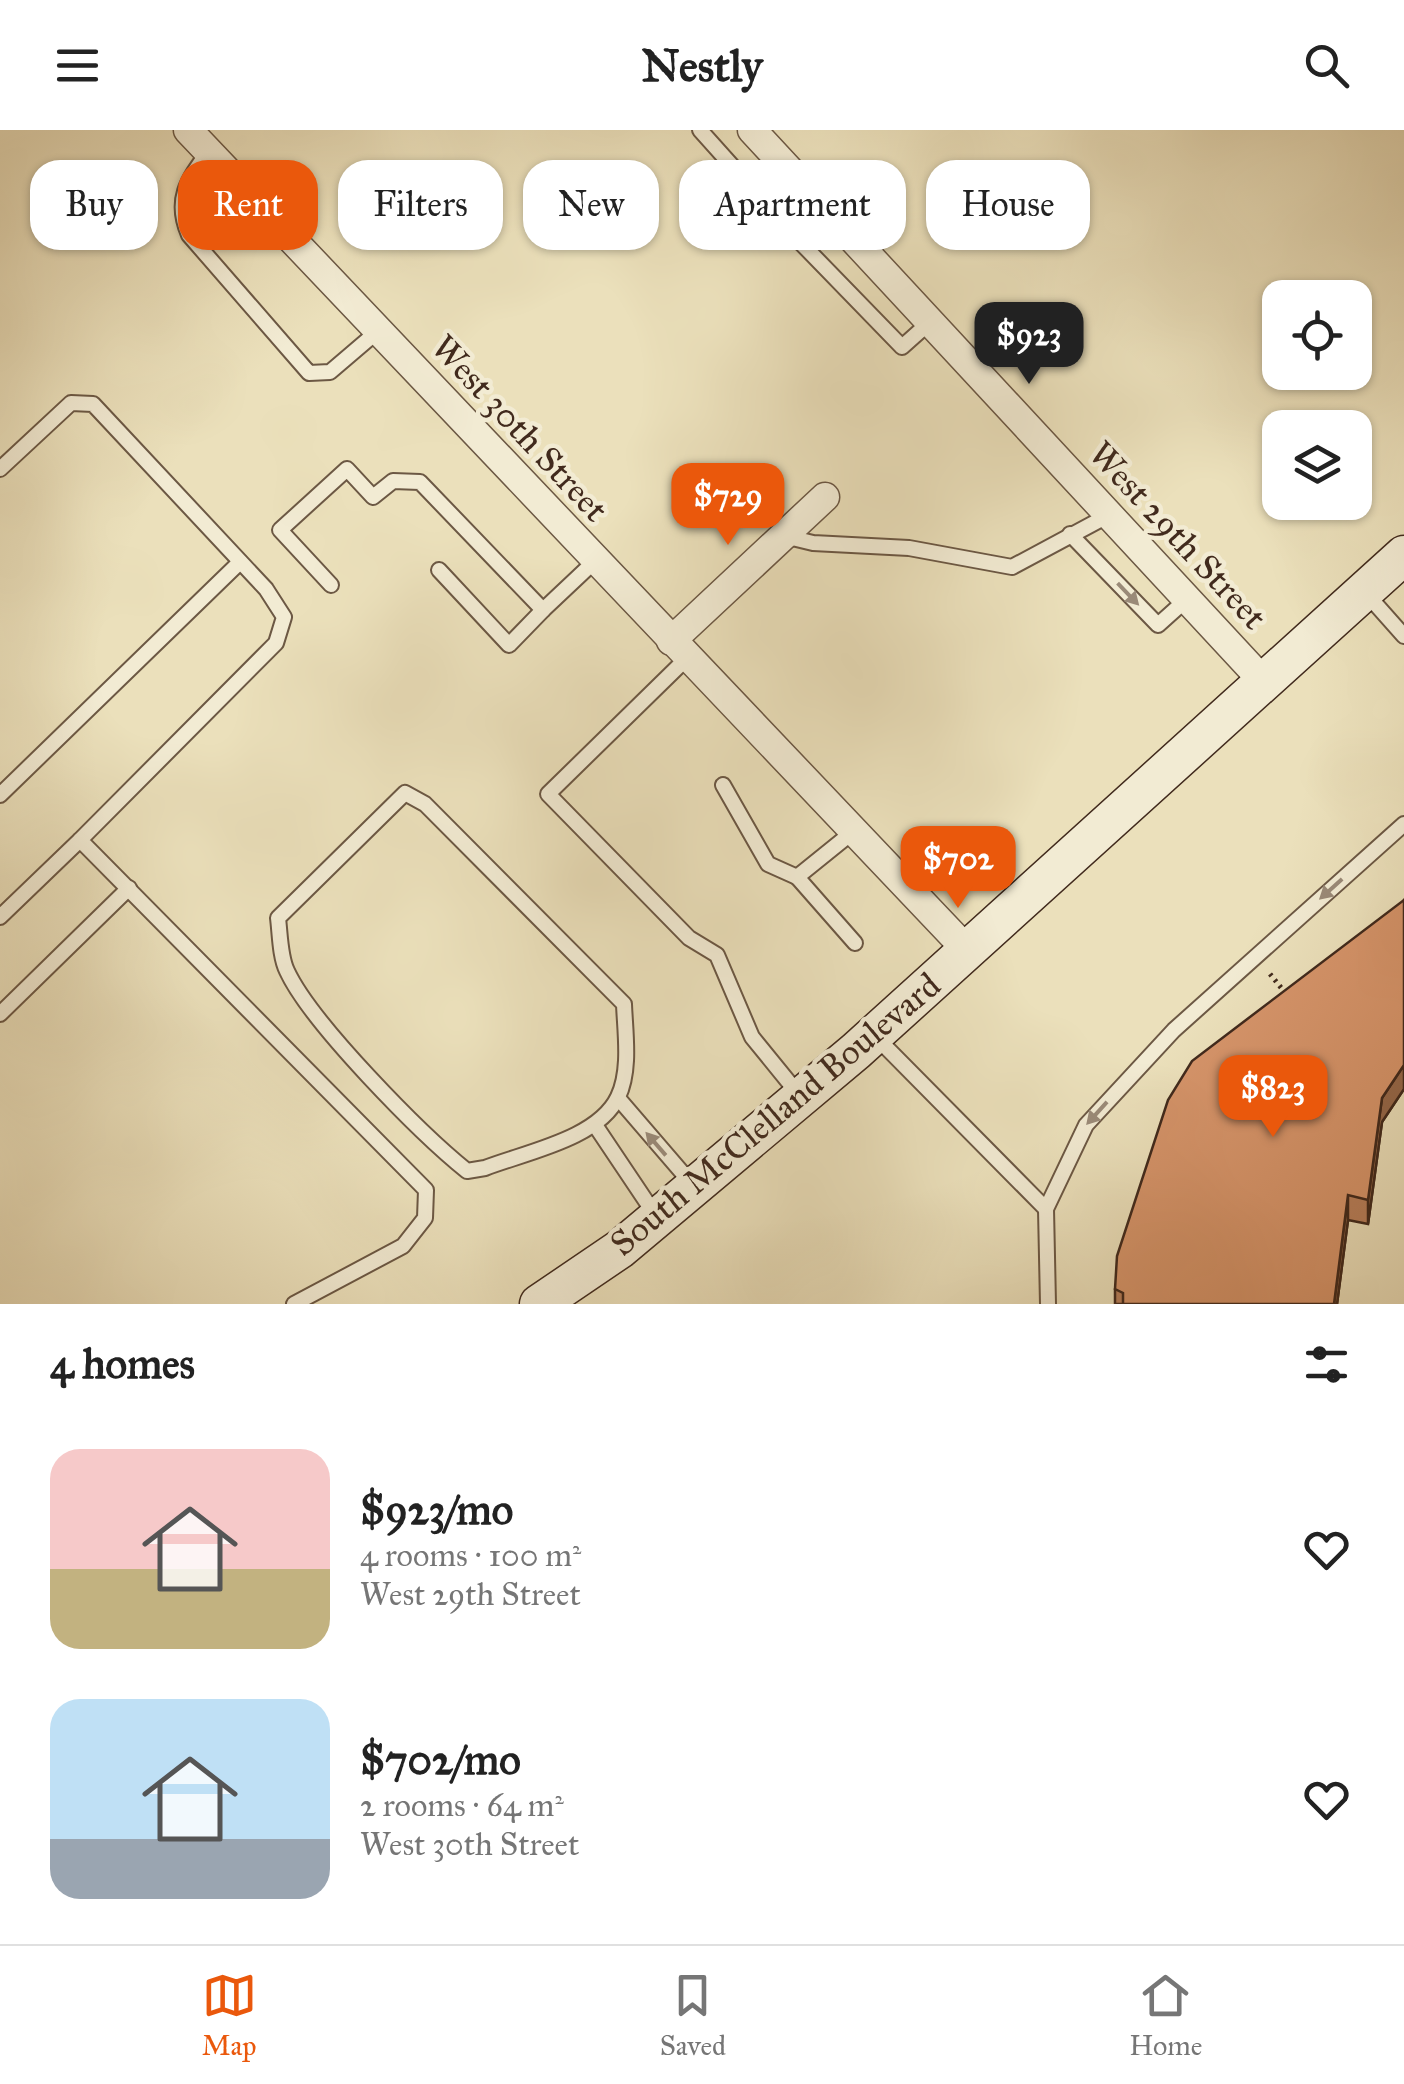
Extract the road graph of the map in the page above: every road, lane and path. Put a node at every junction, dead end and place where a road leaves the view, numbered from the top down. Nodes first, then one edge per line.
1 (188, 130) edge
2 (700, 130) edge
3 (752, 130) edge
4 (208, 152) junction
5 (727, 160) edge
6 (780, 160) edge
7 (809, 250) edge
8 (863, 250) edge
9 (930, 322) junction
10 (378, 331) junction
11 (0, 469) edge
12 (825, 497) dead end
13 (1109, 514) junction
14 (1070, 534) junction
15 (783, 536) junction
16 (1404, 554) edge
17 (595, 561) junction
18 (240, 562) junction
19 (439, 570) dead end
20 (331, 585) dead end
21 (1364, 591) junction
22 (1187, 599) junction
23 (544, 610) junction
24 (1404, 636) edge
25 (679, 650) junction
26 (1264, 682) junction
27 (722, 785) dead end
28 (0, 795) edge
29 (1404, 824) edge
30 (854, 831) junction
31 (80, 840) junction
32 (797, 877) junction
33 (129, 888) junction
34 (0, 917) edge
35 (855, 942) dead end
36 (966, 949) junction
37 (1270, 974) dead end
38 (1296, 1006) edge
39 (0, 1014) edge
40 (874, 1035) junction
41 (618, 1098) junction
42 (802, 1098) junction
43 (595, 1125) junction
44 (696, 1188) junction
45 (1046, 1209) junction
46 (658, 1218) junction
47 (294, 1304) edge
48 (539, 1304) edge
49 (1048, 1304) edge

1 - 4 street, West 30th Street
2 - 5 lane
3 - 6 street, West 29th Street
4 - 10 street, West 30th Street
4 - 10 lane
7 - 9 lane
8 - 9 street, West 29th Street
9 - 13 street, West 29th Street
10 - 17 street, West 30th Street
11 - 18 lane
12 - 15 street
13 - 14 lane
13 - 22 street, West 29th Street
14 - 15 lane
14 -> 22 lane
15 - 25 street
16 - 21 main road, South McClelland Boulevard
17 - 23 lane
17 - 25 street, West 30th Street
18 - 28 lane
18 - 31 lane
19 - 23 lane
20 - 23 lane
21 - 24 lane
21 - 26 main road, South McClelland Boulevard
22 - 26 street, West 29th Street
25 - 30 street, West 30th Street
25 - 42 lane
26 - 36 main road, South McClelland Boulevard
27 - 32 lane
29 -> 45 lane
30 - 32 lane
30 - 36 street, West 30th Street
31 - 33 lane
31 - 34 lane
32 - 35 lane
33 - 39 lane
33 - 47 lane
36 - 40 main road, South McClelland Boulevard
37 - 38 path
40 - 42 main road, South McClelland Boulevard
40 - 45 lane
41 - 43 lane
41 - 43 lane
44 -> 41 lane
42 - 44 main road, South McClelland Boulevard
43 - 46 lane
44 - 46 main road, South McClelland Boulevard
45 - 49 lane
46 - 48 main road, South McClelland Boulevard

